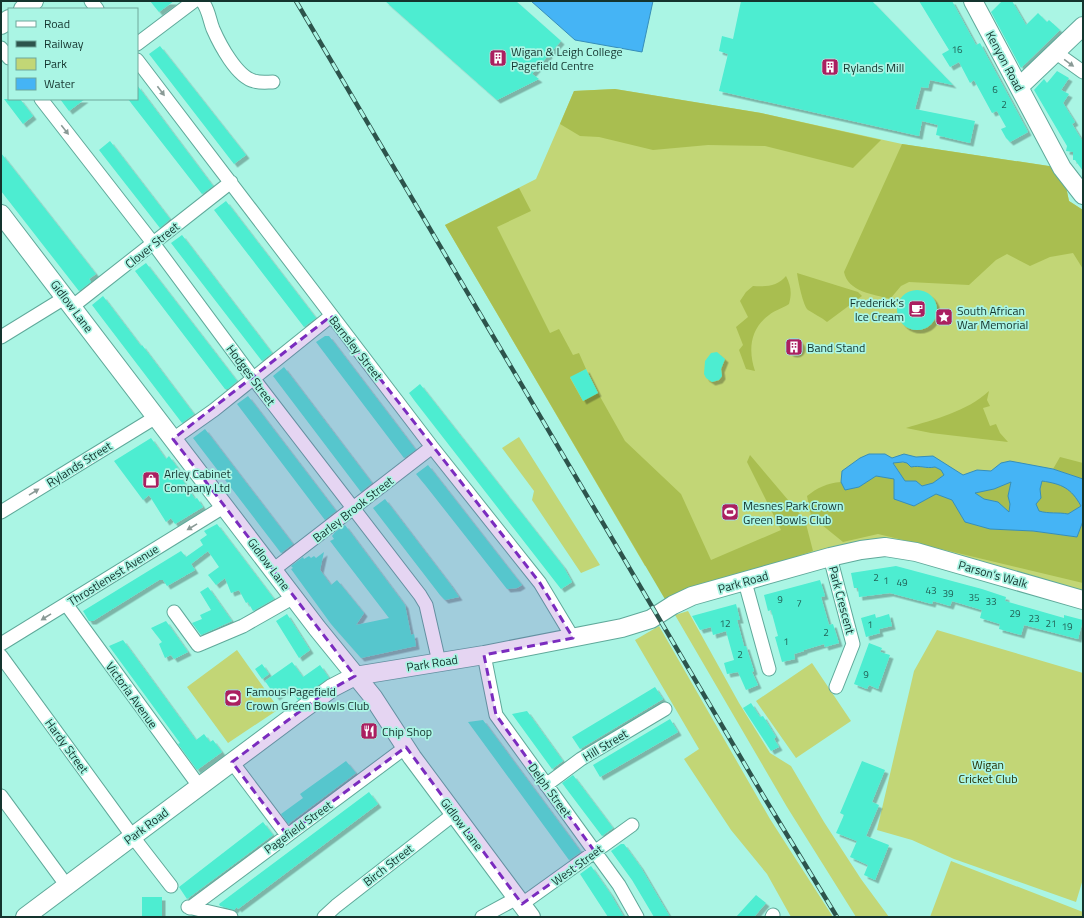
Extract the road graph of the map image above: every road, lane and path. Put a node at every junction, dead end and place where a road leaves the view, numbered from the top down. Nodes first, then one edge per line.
1 (34, 1) edge
2 (194, 1) edge
3 (202, 1) edge
4 (979, 4) edge
5 (24, 8) edge
6 (1083, 26) edge
7 (138, 43) edge
8 (1, 48) edge
9 (1055, 52) junction
10 (8, 57) edge
11 (138, 61) edge
12 (1083, 72) edge
13 (273, 82) dead end
14 (1019, 87) junction
15 (42, 100) edge
16 (231, 182) junction
17 (1083, 195) edge
18 (1, 214) edge
19 (153, 243) junction
20 (69, 302) junction
21 (331, 316) junction
22 (1, 337) edge
23 (253, 378) junction
24 (156, 417) junction
25 (173, 439) junction
26 (432, 447) junction
27 (225, 506) junction
28 (354, 508) junction
29 (1, 512) edge
30 (902, 548) joint
31 (830, 558) junction
32 (273, 570) junction
33 (745, 582) junction
34 (294, 597) junction
35 (1083, 600) edge
36 (66, 604) junction
37 (174, 612) dead end
38 (572, 638) junction
39 (1, 644) edge
40 (484, 655) junction
41 (1, 656) edge
42 (439, 662) junction
43 (769, 669) dead end
44 (355, 676) junction
45 (836, 687) dead end
46 (666, 709) dead end
47 (406, 747) junction
48 (232, 762) junction
49 (546, 785) junction
50 (199, 786) junction
51 (1, 796) edge
52 (454, 814) junction
53 (632, 825) dead end
54 (287, 835) junction
55 (133, 837) junction
56 (595, 852) junction
57 (67, 886) junction
58 (171, 886) dead end
59 (523, 906) edge
60 (25, 917) edge
61 (232, 917) edge
62 (324, 917) edge
63 (482, 917) edge
64 (637, 917) edge

1 - 5 main road
2 - 7 street
3 - 13 street
4 - 14 main road, Kenyon Road
6 - 9 main road
8 - 10 street
9 -> 12 street
9 - 14 main road
11 -> 16 street, Barnsley Street
14 - 17 main road, Kenyon Road
15 -> 19 street, Hodges Street
16 - 19 street, Clover Street
16 - 21 street, Barnsley Street
18 - 20 main road, Gidlow Lane
19 - 20 street, Clover Street
19 - 23 street, Hodges Street
20 - 22 street, Clover Street
20 - 24 main road, Gidlow Lane
21 - 23 street
21 - 26 street, Barnsley Street
23 - 25 street
23 - 28 street, Hodges Street
24 - 25 main road, Gidlow Lane
29 -> 24 street, Rylands Street
25 - 27 main road, Gidlow Lane
26 - 28 street, Barley Brook Street
26 - 38 street, Barnsley Street
27 - 32 main road, Gidlow Lane
27 -> 36 street, Throstlenest Avenue
28 - 32 street, Barley Brook Street
28 - 42 street, Hodges Street
30 - 31 main road, Park Road
30 - 35 main road, Parson's Walk
31 - 33 main road, Park Road
31 - 45 street, Park Crescent
32 - 34 main road, Gidlow Lane
33 - 38 main road, Park Road
33 - 43 street
34 - 37 street
34 - 44 main road, Gidlow Lane
36 -> 39 street, Throstlenest Avenue
36 - 50 street, Victoria Avenue
38 - 40 main road, Park Road
40 - 42 main road, Park Road
40 - 49 street, Delph Street
41 - 55 street, Hardy Street
42 - 44 main road, Park Road
44 - 47 main road, Gidlow Lane
44 - 48 main road, Park Road
46 - 49 street, Hill Street
47 - 52 main road, Gidlow Lane
47 - 54 street, Pagefield Street
48 - 50 main road, Park Road
48 - 54 street
49 - 56 street, Delph Street
50 - 55 main road, Park Road
51 - 57 street
52 - 59 main road, Gidlow Lane
52 - 62 street, Birch Street
53 - 56 street, West Street
54 - 61 street, Pagefield Street
55 - 57 main road, Park Road
55 - 58 street, Hardy Street
56 - 59 street, West Street
56 - 64 street, Delph Street
57 - 60 main road, Park Road
59 - 63 street, West Street

